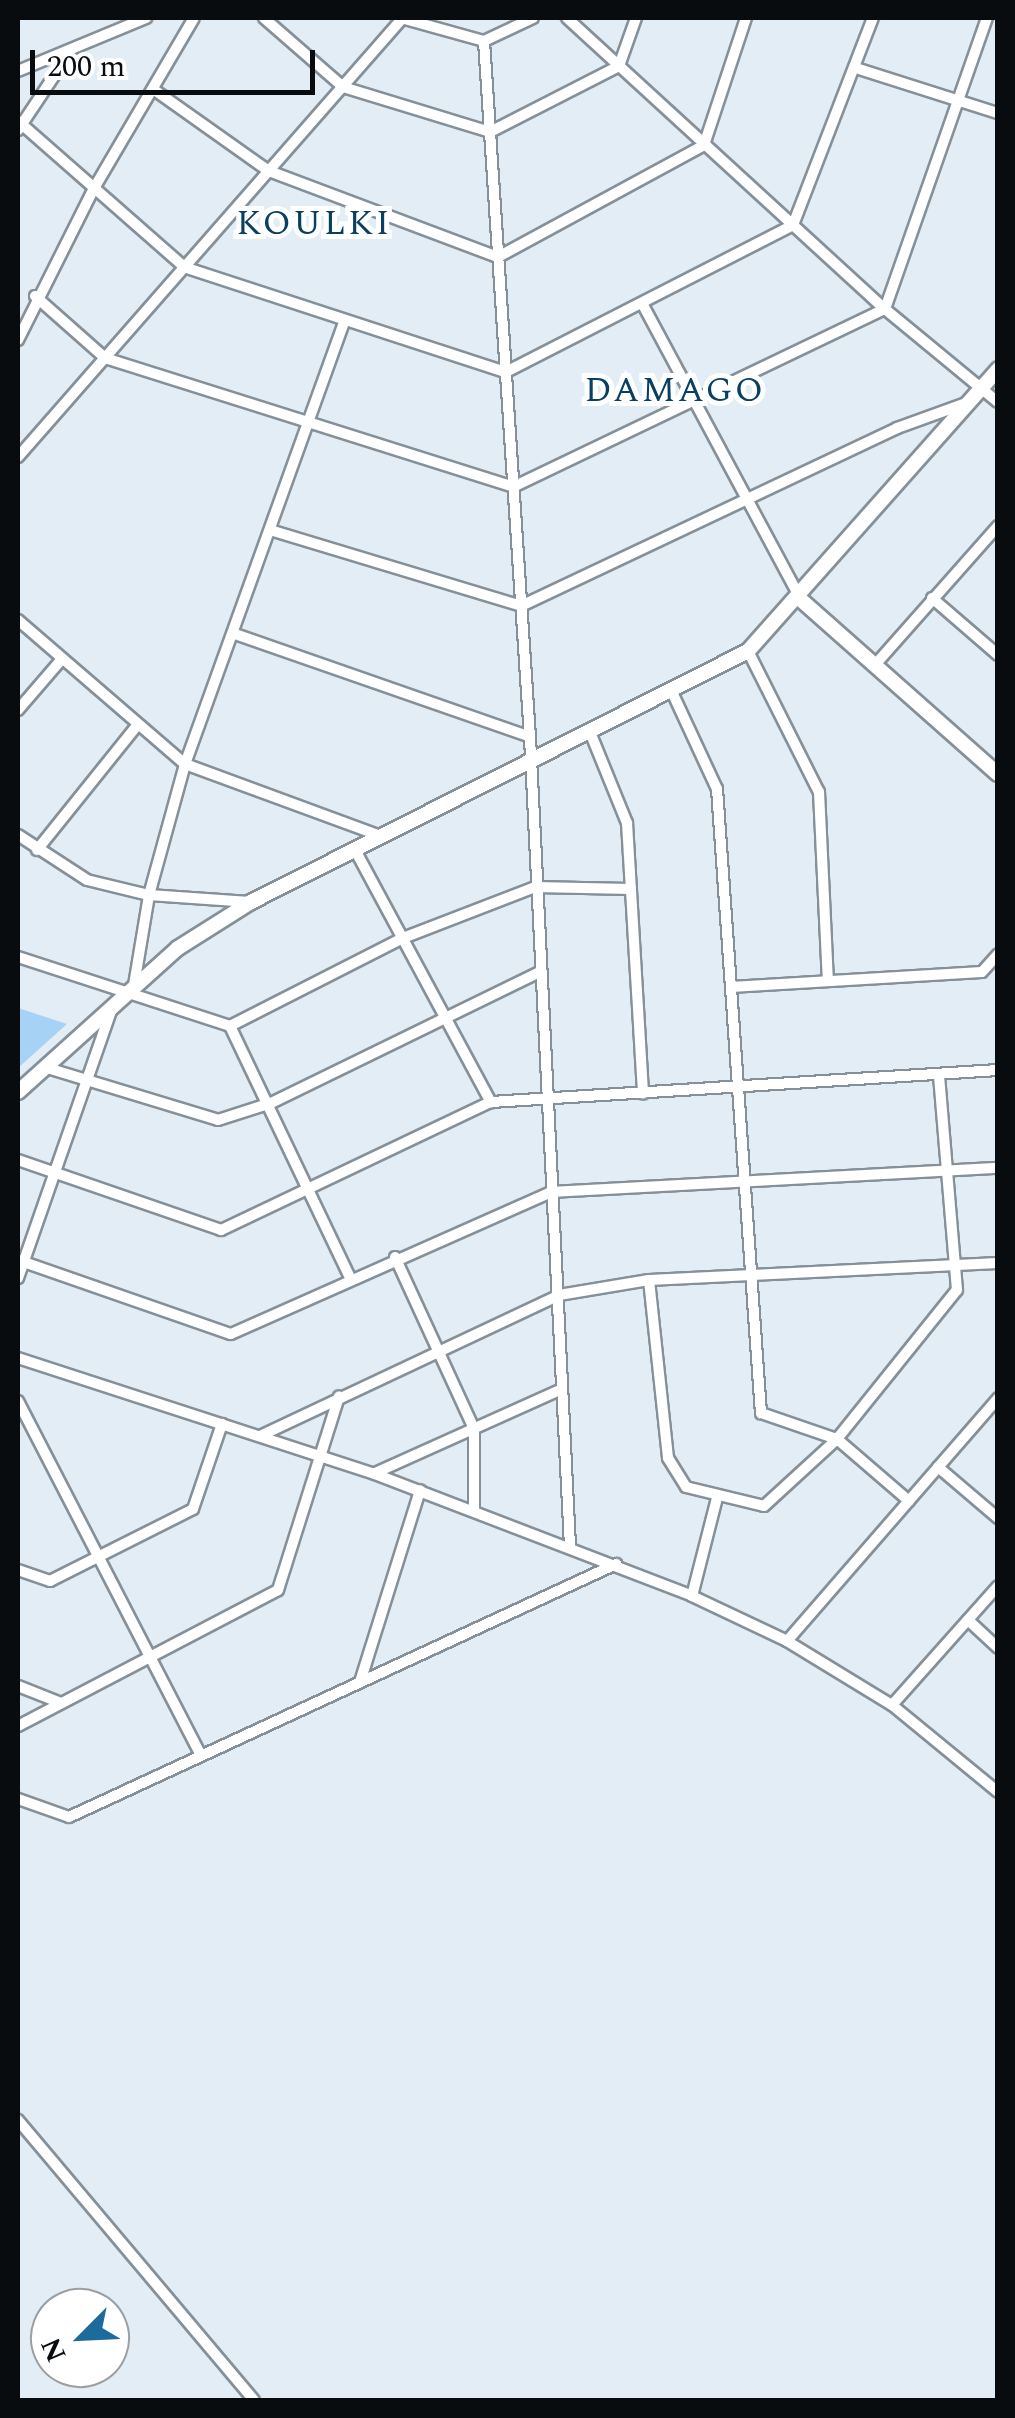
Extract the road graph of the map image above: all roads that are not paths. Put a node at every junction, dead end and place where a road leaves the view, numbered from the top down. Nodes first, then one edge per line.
1 (146, 18) edge
2 (194, 18) edge
3 (264, 18) edge
4 (533, 18) edge
5 (567, 18) edge
6 (636, 18) edge
7 (746, 18) edge
8 (873, 18) edge
9 (988, 18) edge
10 (401, 19) edge
11 (484, 41) junction
12 (70, 52) junction
13 (619, 66) junction
14 (858, 69) junction
15 (18, 71) edge
16 (343, 86) junction
17 (153, 89) junction
18 (962, 102) junction
19 (998, 113) edge
20 (19, 125) edge
21 (490, 132) junction
22 (704, 145) junction
23 (269, 171) junction
24 (93, 190) junction
25 (794, 226) junction
26 (498, 257) junction
27 (184, 267) junction
28 (35, 296) junction
29 (644, 305) junction
30 (886, 309) junction
31 (344, 322) junction
32 (18, 340) edge
33 (105, 358) junction
34 (998, 369) edge
35 (506, 372) junction
36 (982, 388) junction
37 (696, 402) junction
38 (998, 402) edge
39 (967, 403) junction
40 (306, 422) junction
41 (18, 457) edge
42 (513, 486) junction
43 (746, 501) junction
44 (997, 528) edge
45 (270, 530) junction
46 (932, 598) junction
47 (800, 599) junction
48 (521, 606) junction
49 (18, 620) edge
50 (236, 634) junction
51 (748, 652) junction
52 (998, 655) edge
53 (62, 660) junction
54 (874, 666) junction
55 (672, 692) junction
56 (18, 710) edge
57 (136, 727) junction
58 (590, 732) junction
59 (530, 737) junction
60 (529, 761) junction
61 (185, 764) junction
62 (998, 774) edge
63 (18, 835) edge
64 (381, 836) junction
65 (354, 848) junction
66 (37, 850) junction
67 (536, 887) junction
68 (632, 889) junction
69 (148, 895) junction
70 (251, 902) junction
71 (403, 938) junction
72 (998, 954) edge
73 (18, 957) edge
74 (540, 972) junction
75 (828, 981) junction
76 (731, 987) junction
77 (124, 993) junction
78 (446, 1016) junction
79 (230, 1026) junction
80 (44, 1067) junction
81 (998, 1070) edge
82 (939, 1077) junction
83 (84, 1083) junction
84 (737, 1087) junction
85 (18, 1092) edge
86 (642, 1094) junction
87 (492, 1102) junction
88 (547, 1102) junction
89 (271, 1104) junction
90 (18, 1160) edge
91 (998, 1168) edge
92 (946, 1172) junction
93 (53, 1174) junction
94 (743, 1178) junction
95 (310, 1188) junction
96 (552, 1192) junction
97 (396, 1258) junction
98 (20, 1262) edge
99 (998, 1263) edge
100 (956, 1266) junction
101 (747, 1276) junction
102 (18, 1278) edge
103 (350, 1278) junction
104 (649, 1280) junction
105 (559, 1295) junction
106 (436, 1348) junction
107 (18, 1358) edge
108 (562, 1389) junction
109 (339, 1396) junction
110 (998, 1398) edge
111 (18, 1400) edge
112 (222, 1424) junction
113 (474, 1429) junction
114 (259, 1436) junction
115 (837, 1439) junction
116 (320, 1456) junction
117 (938, 1467) junction
118 (374, 1474) junction
119 (420, 1490) junction
120 (717, 1498) junction
121 (908, 1501) junction
122 (474, 1510) junction
123 (998, 1518) edge
124 (570, 1545) junction
125 (98, 1557) junction
126 (616, 1564) junction
127 (18, 1570) edge
128 (998, 1586) edge
129 (692, 1596) junction
130 (968, 1620) junction
131 (787, 1642) junction
132 (998, 1648) edge
133 (150, 1657) junction
134 (360, 1682) junction
135 (18, 1686) edge
136 (61, 1703) junction
137 (892, 1706) junction
138 (18, 1726) edge
139 (201, 1756) junction
140 (998, 1792) edge
141 (18, 1798) edge
142 (18, 2120) edge
143 (254, 2400) edge

1 - 12 street
2 - 17 street
3 - 16 street
4 - 11 street
5 - 13 street
6 - 13 street
7 - 22 street
8 - 14 street
9 - 18 street
10 - 11 street
10 - 16 street
11 - 21 street
12 - 15 street
12 - 20 street
13 - 21 street
13 - 22 street
14 - 18 street
14 - 25 street
16 - 21 street
16 - 23 street
17 - 23 street
17 - 24 street
18 - 19 street
18 - 30 street
20 - 24 street
21 - 26 street
22 - 25 street
22 - 26 street
23 - 26 street
23 - 27 street
24 - 27 street
24 - 28 street
25 - 29 street
25 - 30 street
26 - 35 street
27 - 31 street
27 - 33 street
28 - 32 street
28 - 33 street
29 - 35 street
29 - 37 street
30 - 36 street
30 - 37 street
31 - 35 street
31 - 40 street
33 - 40 street
33 - 41 street
34 - 36 main road
35 - 42 street
36 - 38 street
36 - 39 main road
37 - 42 street
37 - 43 street
39 - 43 street
39 - 47 main road
40 - 42 street
40 - 45 street
42 - 48 street
43 - 47 street
43 - 48 street
44 - 46 street
45 - 48 street
45 - 50 street
46 - 52 street
46 - 54 street
47 - 51 main road
47 - 54 main road
48 - 59 street
49 - 53 street
50 - 59 street
50 - 61 street
51 - 55 main road
51 - 75 street
53 - 56 street
53 - 57 street
54 - 62 main road
55 - 58 main road
55 - 76 street
57 - 61 street
57 - 66 street
58 - 60 main road
58 - 68 street
59 - 60 street
60 - 64 main road
60 - 67 street
61 - 64 street
61 - 69 street
63 - 66 street
64 - 65 main road
65 - 70 main road
65 - 71 street
66 - 69 street
67 - 68 street
67 - 71 street
67 - 74 street
68 - 86 street
69 - 70 street
69 - 77 street
70 - 77 main road
71 - 78 street
71 - 79 street
72 - 75 street
73 - 77 street
74 - 78 street
74 - 88 street
75 - 76 street
76 - 84 street
77 - 79 street
77 - 80 main road
77 - 83 street
78 - 87 street
78 - 89 street
79 - 89 street
80 - 83 street
80 - 85 main road
81 - 82 street
82 - 84 street
82 - 92 street
83 - 89 street
83 - 93 street
84 - 86 street
84 - 94 street
86 - 88 street
87 - 88 street
87 - 95 street
88 - 96 street
89 - 95 street
90 - 93 street
91 - 92 street
92 - 94 street
92 - 100 street
93 - 95 street
93 - 98 street
94 - 96 street
94 - 101 street
95 - 103 street
96 - 97 street
96 - 105 street
97 - 103 street
97 - 106 street
98 - 102 street
98 - 103 street
99 - 100 street
100 - 101 street
100 - 115 street
101 - 104 street
101 - 115 street
104 - 105 street
104 - 120 street
105 - 106 street
105 - 108 street
106 - 109 street
106 - 113 street
107 - 112 street
108 - 113 street
108 - 124 street
109 - 114 street
109 - 116 street
110 - 117 street
111 - 125 street
112 - 114 street
112 - 125 street
113 - 118 street
113 - 122 street
114 - 116 street
115 - 120 street
115 - 121 street
116 - 118 street
116 - 133 street
117 - 121 street
117 - 123 street
118 - 119 street
119 - 122 street
119 - 134 street
120 - 129 street
121 - 131 street
122 - 124 street
124 - 126 street
125 - 127 street
125 - 133 street
126 - 129 street
126 - 134 street
128 - 130 street
129 - 131 street
130 - 132 street
130 - 137 street
131 - 137 street
133 - 136 street
133 - 139 street
134 - 139 street
135 - 136 street
136 - 138 street
137 - 140 street
139 - 141 street
142 - 143 street

